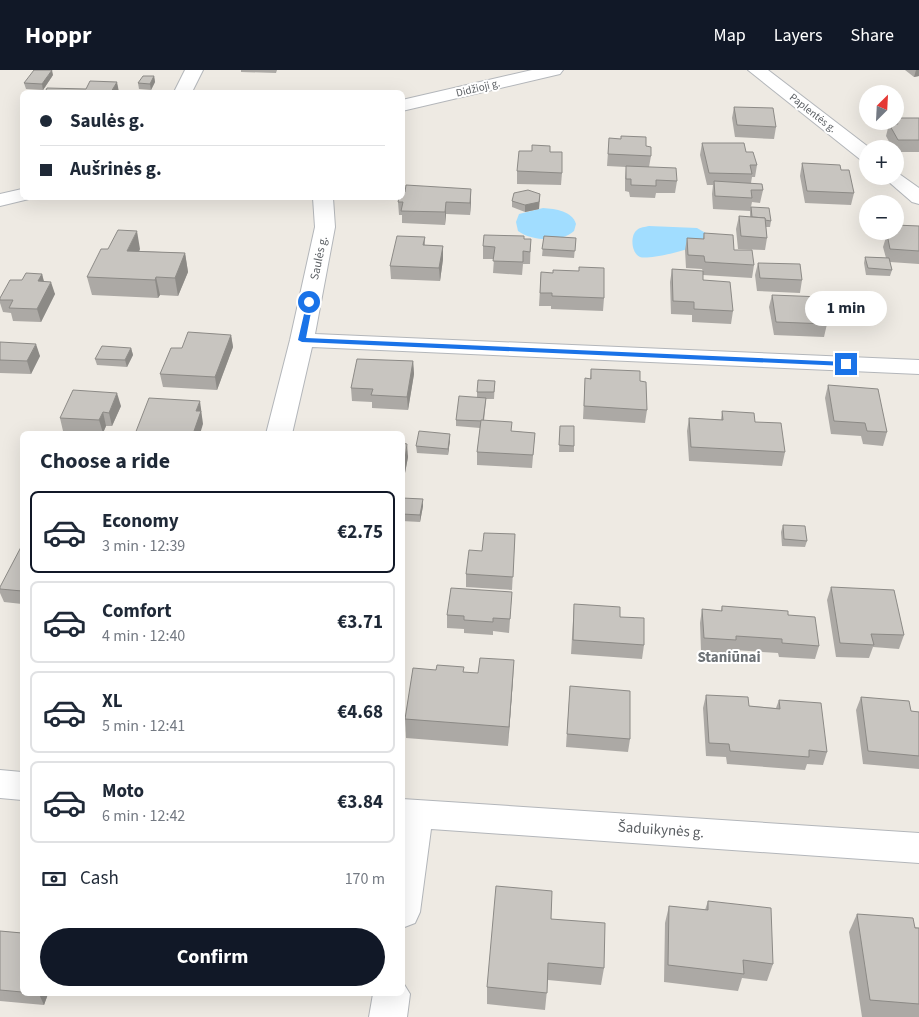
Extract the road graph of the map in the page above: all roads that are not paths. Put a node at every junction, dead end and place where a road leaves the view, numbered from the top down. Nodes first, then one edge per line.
1 (194, 70) edge
2 (554, 70) edge
3 (757, 70) edge
4 (532, 72) edge
5 (184, 90) edge
6 (405, 105) edge
7 (859, 149) edge
8 (903, 185) edge
9 (20, 195) edge
10 (919, 198) edge
11 (0, 200) edge
12 (323, 200) edge
13 (302, 340) junction
14 (919, 367) edge
15 (280, 431) edge
16 (0, 784) edge
17 (20, 786) edge
18 (409, 813) edge
19 (919, 848) edge
20 (405, 870) edge
21 (392, 996) edge
22 (388, 1017) edge

1 - 5 street
2 - 4 street, Didžioji g.
3 - 7 street, Paplentės g.
4 - 6 street, Didžioji g.
8 - 10 street
9 - 11 street
12 - 13 street, Saulės g.
13 - 14 street
13 - 15 street, Saulės g.
16 - 17 street
18 - 19 street, Šaduikynės g.
18 - 20 street
21 - 22 street

